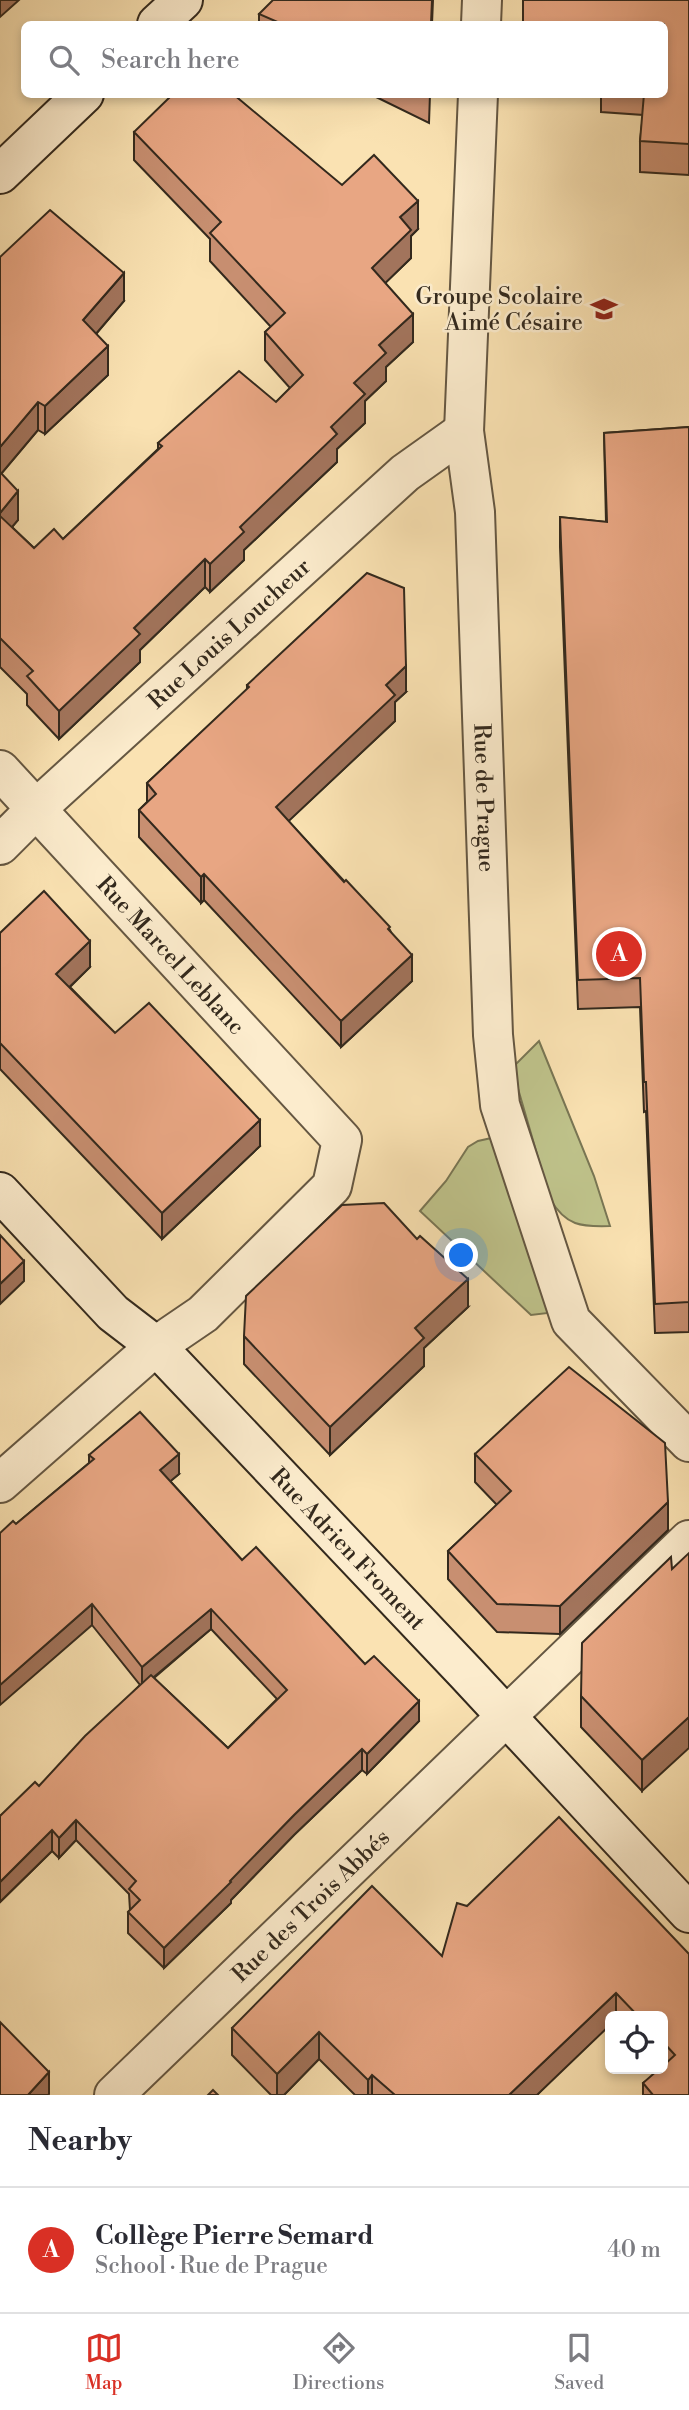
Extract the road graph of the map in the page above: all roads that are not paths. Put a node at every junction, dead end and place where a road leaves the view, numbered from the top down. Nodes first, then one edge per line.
1 (183, 0) edge
2 (482, 0) edge
3 (161, 21) edge
4 (481, 21) edge
5 (80, 98) edge
6 (478, 98) edge
7 (0, 174) edge
8 (464, 431) junction
9 (0, 770) edge
10 (36, 808) junction
11 (0, 845) edge
12 (0, 1192) edge
13 (156, 1346) junction
14 (689, 1442) edge
15 (0, 1483) edge
16 (689, 1539) edge
17 (505, 1715) junction
18 (689, 1913) edge
19 (114, 2095) edge

1 - 3 street
2 - 4 street
5 - 7 street
6 - 8 street, Rue de Prague
8 - 10 street, Rue Louis Loucheur
8 - 14 street, Rue de Prague
9 - 10 street, Rue Marcel Leblanc
10 - 11 street, Rue Louis Loucheur
10 - 13 street, Rue Marcel Leblanc
12 - 13 street, Rue Adrien Froment
13 - 15 street
13 - 17 street, Rue Adrien Froment
16 - 17 street, Rue des Trois Abbés
17 - 18 street, Rue Adrien Froment
17 - 19 street, Rue des Trois Abbés

